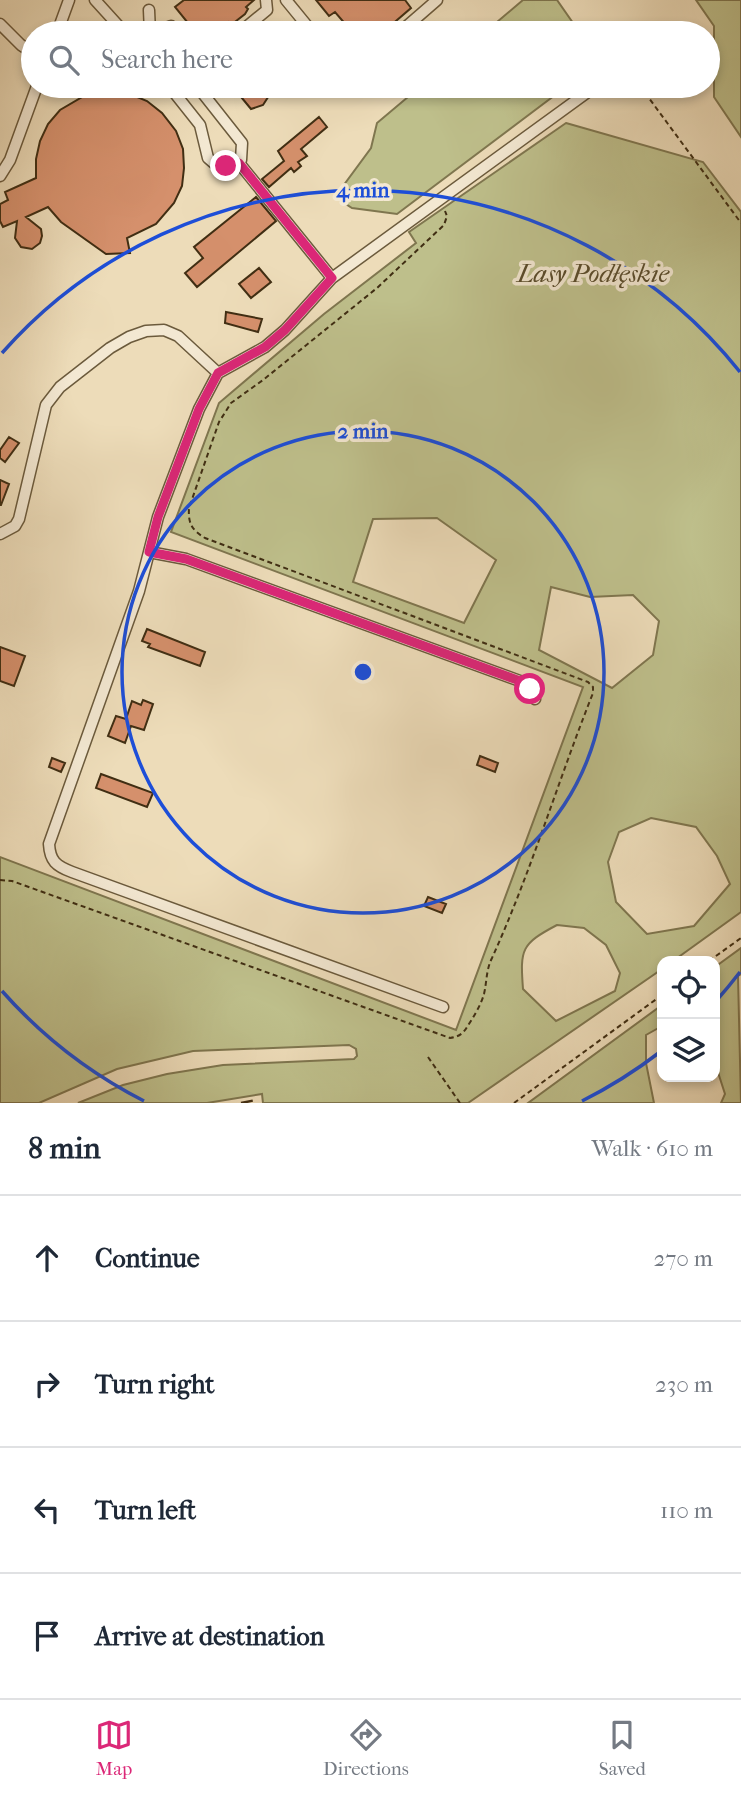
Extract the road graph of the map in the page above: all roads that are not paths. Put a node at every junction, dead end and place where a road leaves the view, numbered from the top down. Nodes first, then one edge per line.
1 (69, 0) edge
2 (95, 0) edge
3 (266, 0) edge
4 (285, 0) edge
5 (438, 0) edge
6 (149, 10) dead end
7 (61, 21) edge
8 (114, 21) edge
9 (150, 21) edge
10 (254, 21) edge
11 (303, 21) edge
12 (413, 21) edge
13 (0, 24) edge
14 (21, 45) edge
15 (33, 98) edge
16 (179, 98) edge
17 (206, 98) edge
18 (580, 98) edge
19 (239, 163) junction
20 (0, 176) edge
21 (332, 278) junction
22 (218, 373) junction
23 (0, 534) edge
24 (149, 552) junction
25 (535, 699) dead end
26 (443, 1007) dead end

1 - 7 lane
2 - 8 lane
3 - 10 lane
4 - 11 lane
5 - 12 lane
6 - 9 lane
13 - 14 lane
15 - 20 lane
16 - 19 lane
17 - 19 lane
18 - 21 lane
19 - 21 lane
21 - 22 lane
22 - 23 lane
22 - 24 lane
24 - 25 lane
24 - 26 lane

